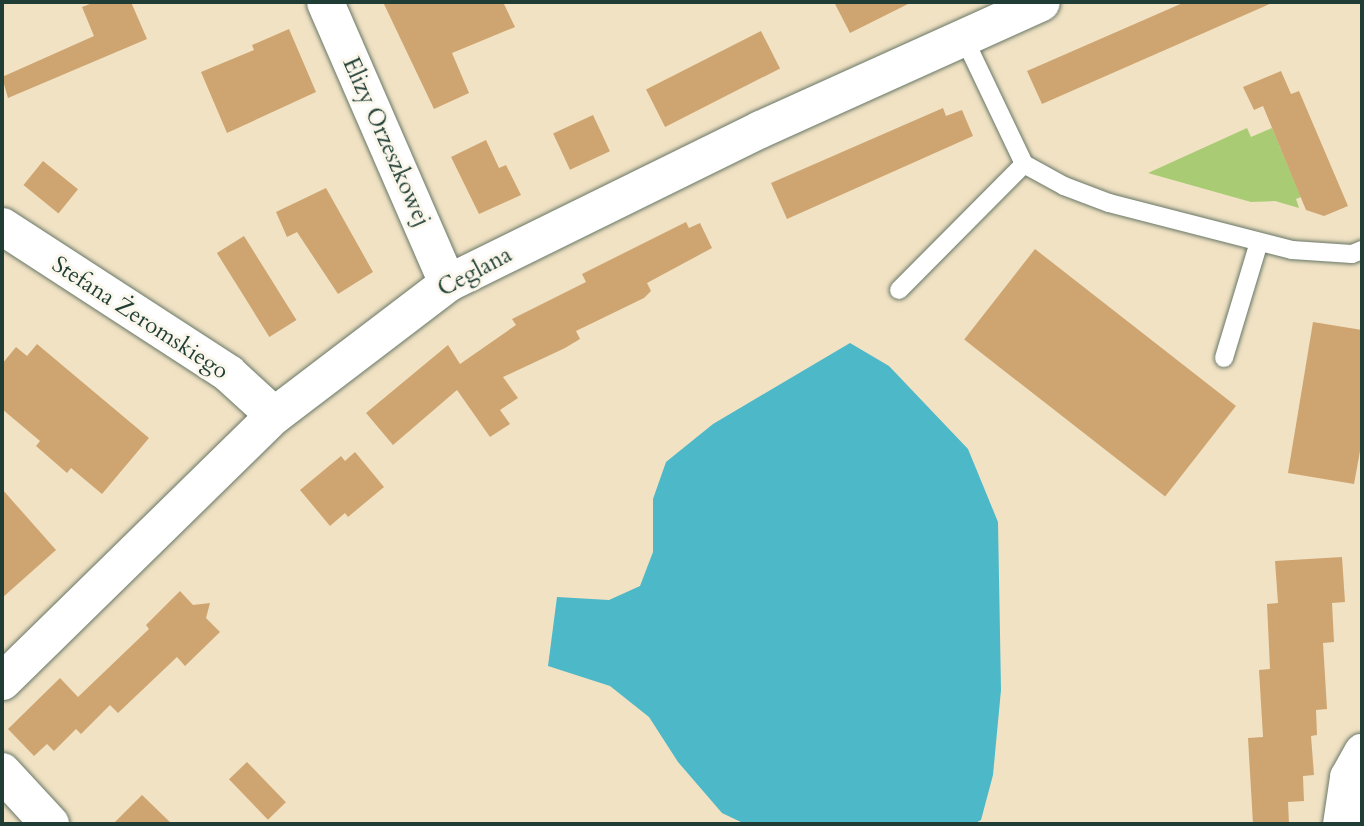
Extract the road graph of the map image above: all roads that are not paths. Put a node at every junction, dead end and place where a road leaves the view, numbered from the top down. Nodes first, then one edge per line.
1 (325, 2) edge
2 (1041, 2) edge
3 (963, 36) junction
4 (1024, 164) junction
5 (2, 226) edge
6 (1259, 242) junction
7 (1362, 250) edge
8 (447, 283) junction
9 (899, 290) dead end
10 (1224, 358) dead end
11 (274, 415) junction
12 (2, 681) edge
13 (1362, 752) edge
14 (2, 772) edge
15 (50, 824) edge
16 (1341, 824) edge

1 - 8 street, Elizy Orzeszkowej
2 - 3 street, Ceglana
3 - 4 lane
3 - 8 street, Ceglana
4 - 6 lane
4 - 9 lane
5 - 11 street, Stefana Żeromskiego
6 - 7 lane
6 - 10 lane
8 - 11 street, Ceglana
11 - 12 street, Ceglana
13 - 16 street
14 - 15 street

